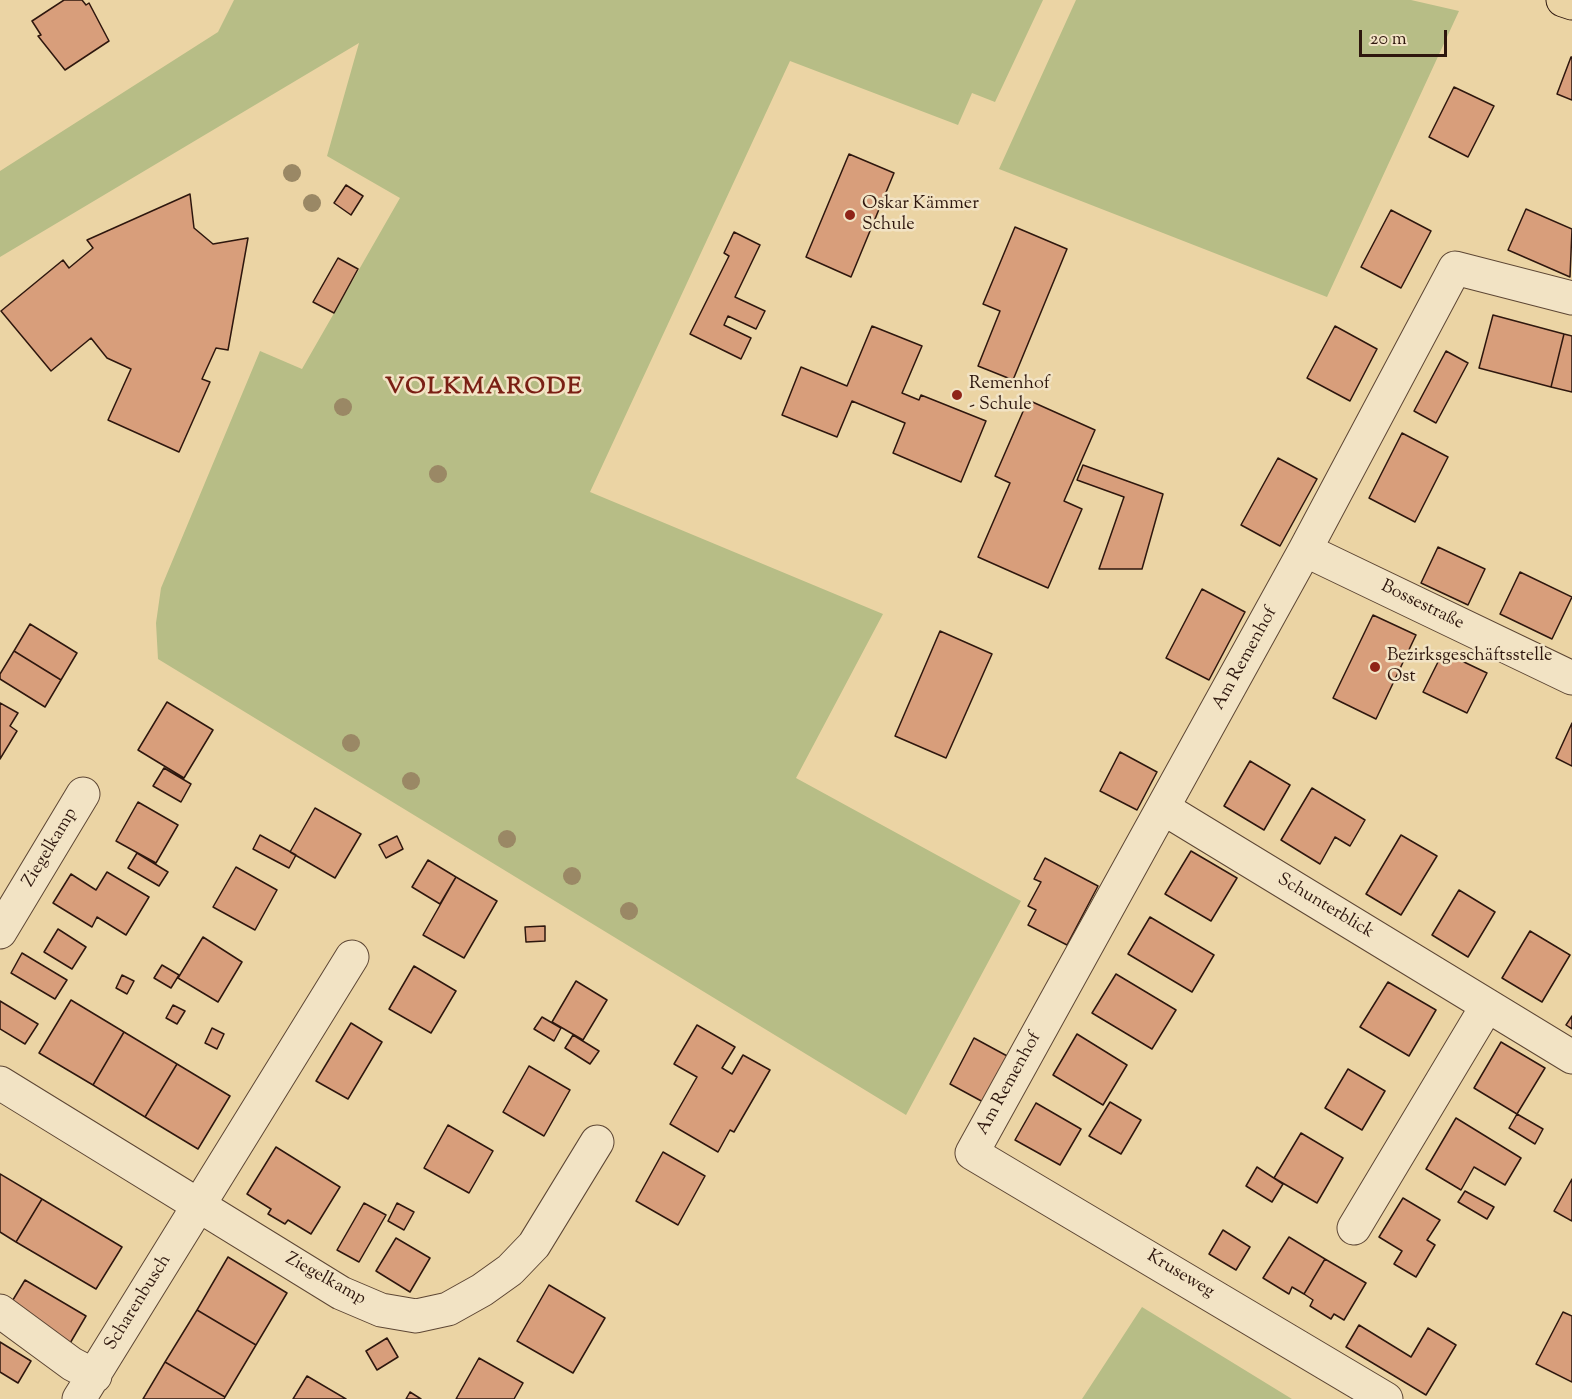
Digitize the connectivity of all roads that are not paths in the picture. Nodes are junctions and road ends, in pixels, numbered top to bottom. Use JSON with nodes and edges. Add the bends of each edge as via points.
{"nodes":[{"id":1,"x":1563,"y":0,"type":"edge"},
{"id":2,"x":1572,"y":3,"type":"edge"},
{"id":3,"x":1572,"y":298,"type":"edge"},
{"id":4,"x":1305,"y":550,"type":"junction"},
{"id":5,"x":1572,"y":678,"type":"edge"},
{"id":6,"x":83,"y":794,"type":"dead end"},
{"id":7,"x":1163,"y":808,"type":"junction"},
{"id":8,"x":0,"y":932,"type":"edge"},
{"id":9,"x":352,"y":957,"type":"dead end"},
{"id":10,"x":1487,"y":1006,"type":"junction"},
{"id":11,"x":1572,"y":1057,"type":"edge"},
{"id":12,"x":0,"y":1083,"type":"edge"},
{"id":13,"x":597,"y":1142,"type":"dead end"},
{"id":14,"x":972,"y":1152,"type":"joint"},
{"id":15,"x":199,"y":1207,"type":"junction"},
{"id":16,"x":1354,"y":1228,"type":"dead end"},
{"id":17,"x":0,"y":1311,"type":"edge"},
{"id":18,"x":87,"y":1387,"type":"edge"},
{"id":19,"x":1386,"y":1399,"type":"edge"}],
"edges":[{"from":1,"to":2,"type":"main road"},
{"from":3,"to":4,"type":"street","name":"Am Remenhof","via":[[1455,268]]},
{"from":4,"to":5,"type":"street","name":"Bossestraße"},
{"from":4,"to":7,"type":"street","name":"Am Remenhof"},
{"from":6,"to":8,"type":"street","name":"Ziegelkamp"},
{"from":7,"to":10,"type":"street","name":"Schunterblick"},
{"from":7,"to":14,"type":"street","name":"Am Remenhof"},
{"from":9,"to":15,"type":"street"},
{"from":10,"to":11,"type":"street","name":"Schunterblick"},
{"from":10,"to":16,"type":"street"},
{"from":12,"to":15,"type":"street","name":"Ziegelkamp"},
{"from":13,"to":15,"type":"street","name":"Ziegelkamp","via":[[534,1245],[510,1270],[448,1309],[416,1316],[381,1310],[341,1293]]},
{"from":14,"to":19,"type":"street","name":"Kruseweg"},
{"from":15,"to":18,"type":"street","name":"Scharenbusch"},
{"from":17,"to":18,"type":"street","via":[[72,1364]]}]}
